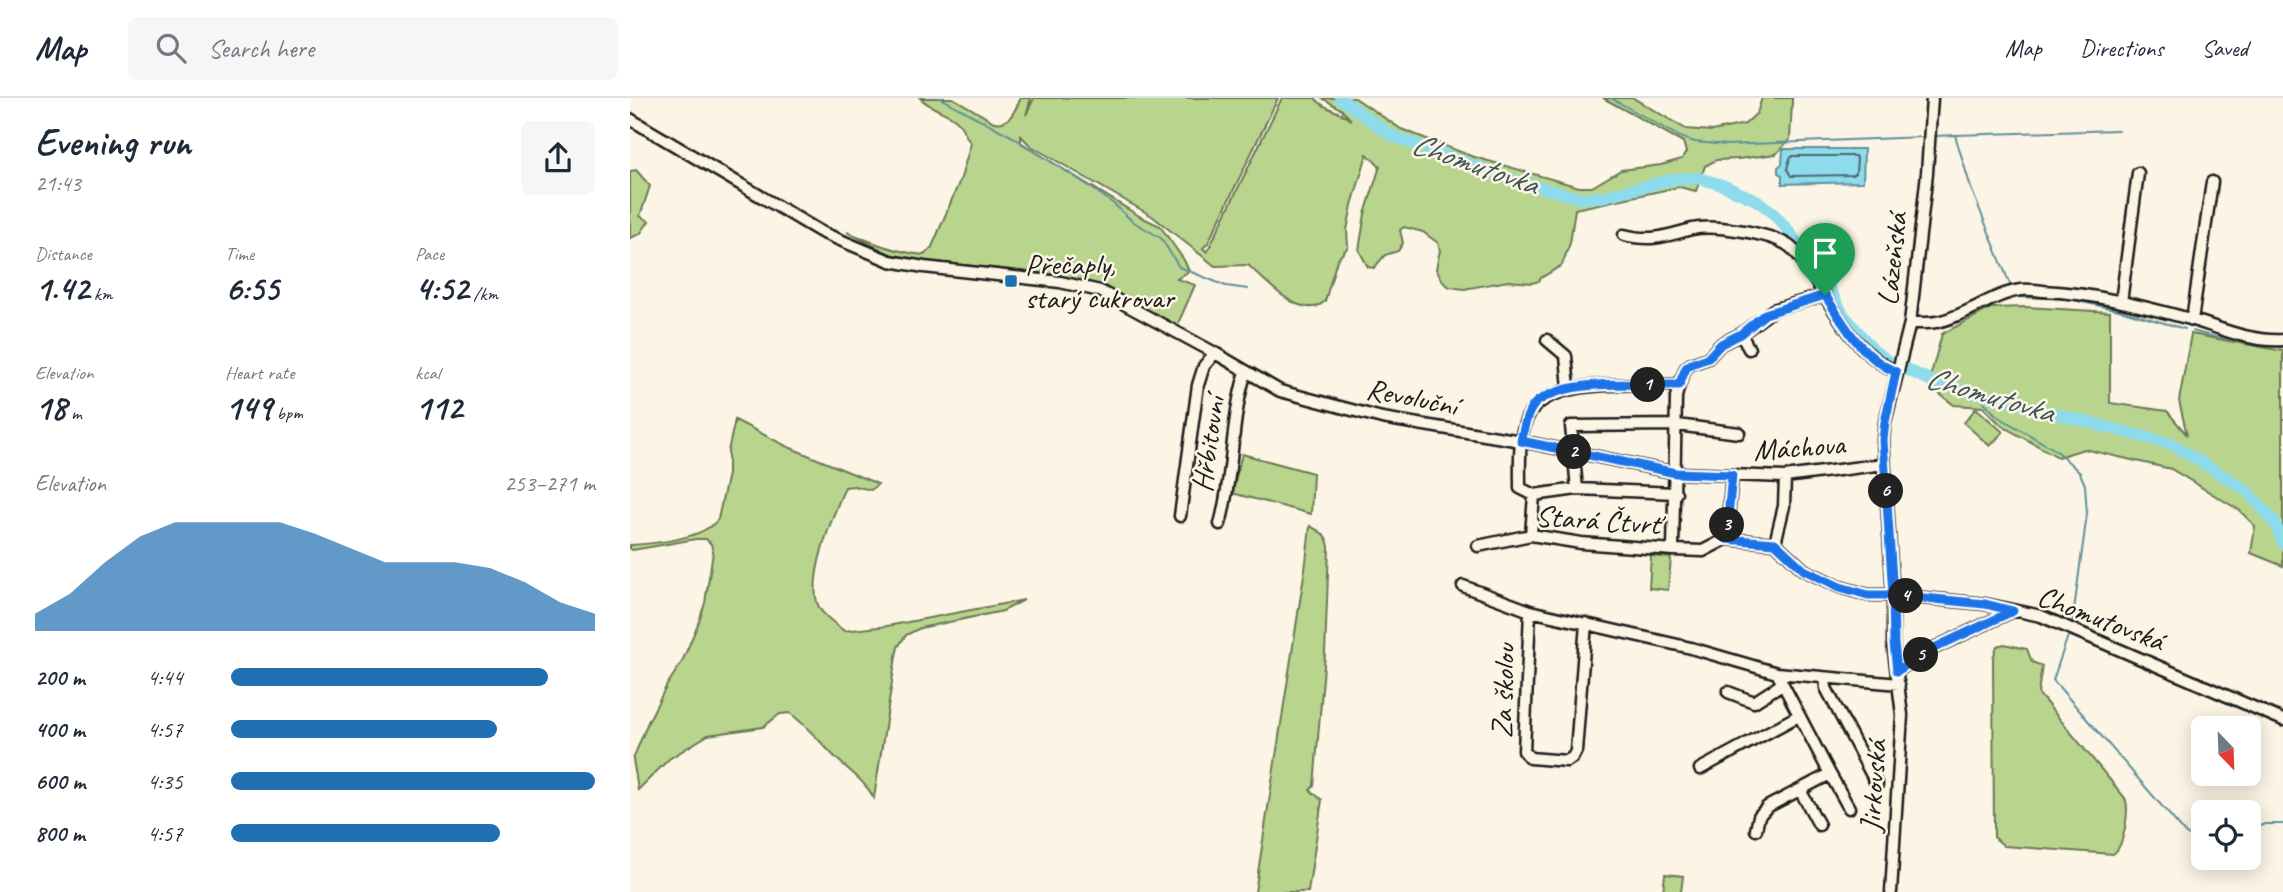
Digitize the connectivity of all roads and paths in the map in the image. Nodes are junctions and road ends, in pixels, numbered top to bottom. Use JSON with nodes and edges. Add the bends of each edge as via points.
{"nodes":[{"id":1,"x":1932,"y":98,"type":"edge"},
{"id":2,"x":630,"y":119,"type":"edge"},
{"id":3,"x":2138,"y":173,"type":"dead end"},
{"id":4,"x":2211,"y":182,"type":"dead end"},
{"id":5,"x":1624,"y":235,"type":"dead end"},
{"id":6,"x":1825,"y":295,"type":"junction"},
{"id":7,"x":2121,"y":302,"type":"junction"},
{"id":8,"x":2192,"y":320,"type":"junction"},
{"id":9,"x":1910,"y":323,"type":"junction"},
{"id":10,"x":1741,"y":334,"type":"junction"},
{"id":11,"x":1547,"y":340,"type":"dead end"},
{"id":12,"x":2283,"y":340,"type":"edge"},
{"id":13,"x":1749,"y":349,"type":"dead end"},
{"id":14,"x":1215,"y":353,"type":"junction"},
{"id":15,"x":1898,"y":367,"type":"junction"},
{"id":16,"x":1245,"y":372,"type":"junction"},
{"id":17,"x":1679,"y":385,"type":"junction"},
{"id":18,"x":1569,"y":388,"type":"junction"},
{"id":19,"x":1676,"y":425,"type":"junction"},
{"id":20,"x":1739,"y":433,"type":"dead end"},
{"id":21,"x":1521,"y":441,"type":"junction"},
{"id":22,"x":1574,"y":452,"type":"junction"},
{"id":23,"x":1884,"y":464,"type":"junction"},
{"id":24,"x":1676,"y":473,"type":"junction"},
{"id":25,"x":1732,"y":475,"type":"junction"},
{"id":26,"x":1785,"y":477,"type":"junction"},
{"id":27,"x":1577,"y":489,"type":"junction"},
{"id":28,"x":1676,"y":494,"type":"junction"},
{"id":29,"x":1534,"y":495,"type":"junction"},
{"id":30,"x":1180,"y":516,"type":"dead end"},
{"id":31,"x":1220,"y":524,"type":"dead end"},
{"id":32,"x":1531,"y":535,"type":"junction"},
{"id":33,"x":1726,"y":539,"type":"junction"},
{"id":34,"x":1775,"y":543,"type":"junction"},
{"id":35,"x":1478,"y":546,"type":"dead end"},
{"id":36,"x":1673,"y":550,"type":"junction"},
{"id":37,"x":1463,"y":586,"type":"dead end"},
{"id":38,"x":1893,"y":595,"type":"junction"},
{"id":39,"x":1531,"y":611,"type":"junction"},
{"id":40,"x":2013,"y":611,"type":"junction"},
{"id":41,"x":1586,"y":622,"type":"junction"},
{"id":42,"x":1897,"y":671,"type":"junction"},
{"id":43,"x":1777,"y":673,"type":"junction"},
{"id":44,"x":1825,"y":678,"type":"junction"},
{"id":45,"x":1782,"y":684,"type":"junction"},
{"id":46,"x":1899,"y":684,"type":"junction"},
{"id":47,"x":1728,"y":692,"type":"dead end"},
{"id":48,"x":1798,"y":716,"type":"junction"},
{"id":49,"x":2283,"y":720,"type":"edge"},
{"id":50,"x":1700,"y":769,"type":"dead end"},
{"id":51,"x":1830,"y":774,"type":"junction"},
{"id":52,"x":1877,"y":785,"type":"dead end"},
{"id":53,"x":1800,"y":790,"type":"junction"},
{"id":54,"x":1849,"y":808,"type":"dead end"},
{"id":55,"x":1819,"y":825,"type":"dead end"},
{"id":56,"x":1756,"y":830,"type":"dead end"},
{"id":57,"x":1891,"y":892,"type":"edge"}],
"edges":[{"from":1,"to":9,"type":"street","name":"Lázeňská"},
{"from":2,"to":14,"type":"street","name":"Revoluční","via":[[821,232],[890,261],[1100,291]]},
{"from":3,"to":7,"type":"street"},
{"from":4,"to":8,"type":"street"},
{"from":5,"to":6,"type":"street","via":[[1664,238],[1711,227],[1762,236],[1788,244]]},
{"from":6,"to":10,"type":"street","via":[[1773,310]]},
{"from":6,"to":15,"type":"street","via":[[1867,352],[1884,366]]},
{"from":7,"to":8,"type":"street"},
{"from":7,"to":9,"type":"street","via":[[2021,290],[1944,320]]},
{"from":8,"to":12,"type":"street","via":[[2246,337]]},
{"from":9,"to":15,"type":"street","name":"Lázeňská"},
{"from":10,"to":13,"type":"street"},
{"from":10,"to":17,"type":"street","via":[[1686,368]]},
{"from":11,"to":18,"type":"street","via":[[1566,356]]},
{"from":14,"to":16,"type":"street","name":"Revoluční"},
{"from":14,"to":30,"type":"street","via":[[1204,366],[1198,385]]},
{"from":15,"to":23,"type":"street","name":"Lázeňská","via":[[1885,422]]},
{"from":16,"to":21,"type":"street","name":"Revoluční","via":[[1280,391],[1382,418]]},
{"from":16,"to":31,"type":"street","name":"Hřbitovní","via":[[1228,497]]},
{"from":17,"to":18,"type":"street"},
{"from":17,"to":19,"type":"street","name":"Stará Čtvrť"},
{"from":18,"to":21,"type":"street","via":[[1536,402]]},
{"from":19,"to":20,"type":"street"},
{"from":19,"to":22,"type":"street","via":[[1571,426]]},
{"from":19,"to":24,"type":"street","name":"Stará Čtvrť"},
{"from":21,"to":22,"type":"street","name":"Revoluční"},
{"from":21,"to":29,"type":"street","via":[[1520,488]]},
{"from":22,"to":24,"type":"street","name":"Máchova"},
{"from":22,"to":27,"type":"street"},
{"from":23,"to":26,"type":"street","name":"Máchova"},
{"from":23,"to":38,"type":"street","name":"Jirkovská"},
{"from":24,"to":25,"type":"street","name":"Máchova"},
{"from":24,"to":28,"type":"street","name":"Stará Čtvrť"},
{"from":25,"to":26,"type":"street","name":"Máchova"},
{"from":25,"to":33,"type":"street"},
{"from":26,"to":34,"type":"street"},
{"from":27,"to":28,"type":"street"},
{"from":27,"to":29,"type":"street"},
{"from":28,"to":36,"type":"street","name":"Stará Čtvrť"},
{"from":29,"to":32,"type":"street"},
{"from":32,"to":35,"type":"street","name":"Stará Čtvrť"},
{"from":32,"to":36,"type":"street","name":"Stará Čtvrť"},
{"from":33,"to":34,"type":"street"},
{"from":33,"to":36,"type":"street","name":"Stará Čtvrť","via":[[1703,551]]},
{"from":34,"to":38,"type":"street","name":"Chomutovská","via":[[1804,570],[1840,587],[1868,595]]},
{"from":37,"to":39,"type":"street"},
{"from":38,"to":40,"type":"street","name":"Chomutovská"},
{"from":38,"to":42,"type":"street","name":"Jirkovská"},
{"from":39,"to":41,"type":"street"},
{"from":39,"to":41,"type":"street","name":"Za školou","via":[[1524,751],[1530,758],[1567,761],[1576,751]]},
{"from":40,"to":42,"type":"street"},
{"from":40,"to":49,"type":"street","name":"Chomutovská","via":[[2042,616]]},
{"from":41,"to":43,"type":"street"},
{"from":42,"to":46,"type":"street","name":"Jirkovská"},
{"from":43,"to":44,"type":"street"},
{"from":43,"to":45,"type":"street"},
{"from":44,"to":46,"type":"street"},
{"from":44,"to":52,"type":"street"},
{"from":45,"to":47,"type":"street","via":[[1755,702]]},
{"from":45,"to":48,"type":"street"},
{"from":46,"to":57,"type":"street","name":"Jirkovská","via":[[1901,739]]},
{"from":48,"to":50,"type":"street"},
{"from":48,"to":51,"type":"street"},
{"from":51,"to":53,"type":"street"},
{"from":51,"to":54,"type":"street"},
{"from":53,"to":55,"type":"street"},
{"from":53,"to":56,"type":"street","via":[[1767,807]]}]}
